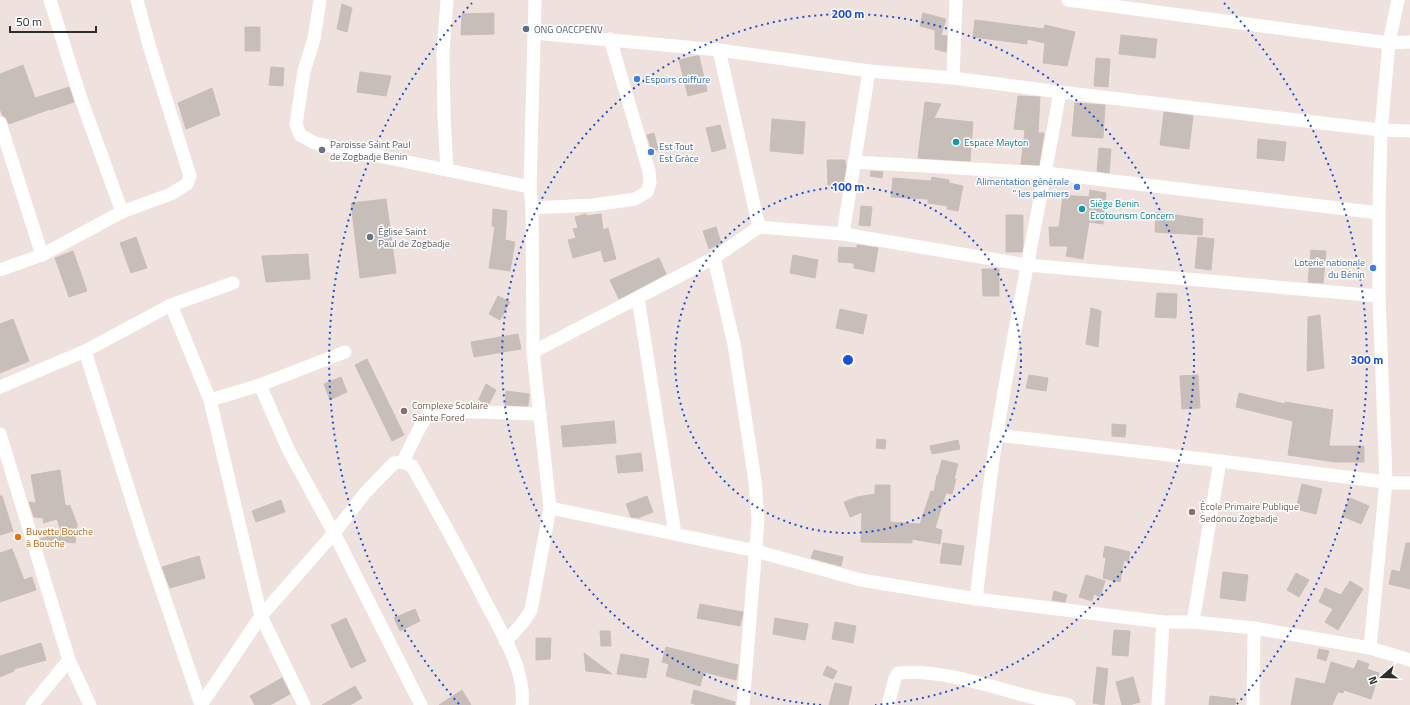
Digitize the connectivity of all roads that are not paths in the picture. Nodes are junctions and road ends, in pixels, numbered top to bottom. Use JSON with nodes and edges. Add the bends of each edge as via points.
{"nodes":[{"id":1,"x":50,"y":0,"type":"edge"},
{"id":2,"x":136,"y":0,"type":"edge"},
{"id":3,"x":320,"y":0,"type":"edge"},
{"id":4,"x":447,"y":0,"type":"edge"},
{"id":5,"x":536,"y":0,"type":"edge"},
{"id":6,"x":956,"y":0,"type":"edge"},
{"id":7,"x":1068,"y":0,"type":"edge"},
{"id":8,"x":1398,"y":0,"type":"edge"},
{"id":9,"x":534,"y":33,"type":"junction"},
{"id":10,"x":610,"y":39,"type":"junction"},
{"id":11,"x":1410,"y":42,"type":"edge"},
{"id":12,"x":1389,"y":44,"type":"junction"},
{"id":13,"x":719,"y":50,"type":"junction"},
{"id":14,"x":869,"y":71,"type":"junction"},
{"id":15,"x":953,"y":78,"type":"junction"},
{"id":16,"x":1060,"y":92,"type":"junction"},
{"id":17,"x":0,"y":123,"type":"edge"},
{"id":18,"x":1381,"y":130,"type":"junction"},
{"id":19,"x":1410,"y":131,"type":"edge"},
{"id":20,"x":854,"y":162,"type":"junction"},
{"id":21,"x":447,"y":170,"type":"junction"},
{"id":22,"x":1046,"y":173,"type":"junction"},
{"id":23,"x":530,"y":187,"type":"junction"},
{"id":24,"x":532,"y":208,"type":"junction"},
{"id":25,"x":122,"y":212,"type":"junction"},
{"id":26,"x":1379,"y":213,"type":"junction"},
{"id":27,"x":759,"y":227,"type":"junction"},
{"id":28,"x":843,"y":234,"type":"junction"},
{"id":29,"x":42,"y":255,"type":"junction"},
{"id":30,"x":714,"y":258,"type":"junction"},
{"id":31,"x":1027,"y":265,"type":"junction"},
{"id":32,"x":0,"y":270,"type":"edge"},
{"id":33,"x":233,"y":282,"type":"dead end"},
{"id":34,"x":1379,"y":296,"type":"junction"},
{"id":35,"x":638,"y":298,"type":"junction"},
{"id":36,"x":171,"y":305,"type":"junction"},
{"id":37,"x":85,"y":351,"type":"junction"},
{"id":38,"x":345,"y":352,"type":"dead end"},
{"id":39,"x":533,"y":352,"type":"junction"},
{"id":40,"x":260,"y":384,"type":"junction"},
{"id":41,"x":0,"y":387,"type":"edge"},
{"id":42,"x":210,"y":400,"type":"junction"},
{"id":43,"x":540,"y":414,"type":"junction"},
{"id":44,"x":0,"y":434,"type":"edge"},
{"id":45,"x":996,"y":435,"type":"junction"},
{"id":46,"x":1220,"y":461,"type":"junction"},
{"id":47,"x":402,"y":462,"type":"junction"},
{"id":48,"x":1386,"y":481,"type":"junction"},
{"id":49,"x":1410,"y":483,"type":"edge"},
{"id":50,"x":550,"y":508,"type":"junction"},
{"id":51,"x":334,"y":533,"type":"junction"},
{"id":52,"x":675,"y":534,"type":"junction"},
{"id":53,"x":756,"y":551,"type":"junction"},
{"id":54,"x":976,"y":599,"type":"junction"},
{"id":55,"x":261,"y":616,"type":"junction"},
{"id":56,"x":1163,"y":622,"type":"junction"},
{"id":57,"x":1193,"y":622,"type":"junction"},
{"id":58,"x":1254,"y":628,"type":"junction"},
{"id":59,"x":506,"y":641,"type":"junction"},
{"id":60,"x":1370,"y":648,"type":"junction"},
{"id":61,"x":69,"y":660,"type":"junction"},
{"id":62,"x":1410,"y":660,"type":"edge"},
{"id":63,"x":32,"y":705,"type":"edge"},
{"id":64,"x":90,"y":705,"type":"edge"},
{"id":65,"x":201,"y":705,"type":"edge"},
{"id":66,"x":304,"y":705,"type":"edge"},
{"id":67,"x":420,"y":705,"type":"edge"},
{"id":68,"x":522,"y":705,"type":"edge"},
{"id":69,"x":743,"y":705,"type":"edge"},
{"id":70,"x":888,"y":705,"type":"edge"},
{"id":71,"x":1069,"y":705,"type":"edge"},
{"id":72,"x":1158,"y":705,"type":"edge"},
{"id":73,"x":1253,"y":705,"type":"edge"}],
"edges":[{"from":1,"to":25,"type":"street","via":[[80,96]]},
{"from":2,"to":25,"type":"street","via":[[190,176],[187,184],[180,189]]},
{"from":3,"to":21,"type":"street","via":[[314,39],[298,102],[296,124],[300,135],[315,144]]},
{"from":4,"to":21,"type":"street","via":[[443,52]]},
{"from":5,"to":9,"type":"street"},
{"from":6,"to":15,"type":"street"},
{"from":7,"to":12,"type":"street"},
{"from":8,"to":12,"type":"street"},
{"from":9,"to":10,"type":"street"},
{"from":9,"to":23,"type":"street"},
{"from":10,"to":13,"type":"street"},
{"from":10,"to":24,"type":"street","via":[[649,171],[650,183],[647,192],[635,199],[593,205]]},
{"from":11,"to":12,"type":"street"},
{"from":12,"to":18,"type":"street"},
{"from":13,"to":14,"type":"street"},
{"from":13,"to":27,"type":"street"},
{"from":14,"to":15,"type":"street"},
{"from":14,"to":20,"type":"street"},
{"from":15,"to":16,"type":"street"},
{"from":16,"to":18,"type":"street"},
{"from":16,"to":22,"type":"street"},
{"from":17,"to":29,"type":"street"},
{"from":18,"to":19,"type":"street"},
{"from":18,"to":26,"type":"street"},
{"from":20,"to":22,"type":"street"},
{"from":20,"to":28,"type":"street"},
{"from":21,"to":23,"type":"street"},
{"from":22,"to":26,"type":"street"},
{"from":22,"to":31,"type":"street"},
{"from":23,"to":24,"type":"street"},
{"from":24,"to":39,"type":"street"},
{"from":25,"to":29,"type":"street"},
{"from":26,"to":34,"type":"street"},
{"from":27,"to":28,"type":"street"},
{"from":27,"to":30,"type":"street"},
{"from":28,"to":31,"type":"street"},
{"from":29,"to":32,"type":"street"},
{"from":30,"to":35,"type":"street"},
{"from":30,"to":53,"type":"street","via":[[734,344],[755,481],[758,520]]},
{"from":31,"to":34,"type":"street"},
{"from":31,"to":45,"type":"street"},
{"from":33,"to":36,"type":"street"},
{"from":34,"to":48,"type":"street"},
{"from":35,"to":39,"type":"street"},
{"from":35,"to":52,"type":"street"},
{"from":36,"to":37,"type":"street"},
{"from":36,"to":42,"type":"street"},
{"from":37,"to":41,"type":"street"},
{"from":37,"to":65,"type":"street","via":[[142,532]]},
{"from":38,"to":40,"type":"street"},
{"from":39,"to":43,"type":"street"},
{"from":40,"to":42,"type":"street"},
{"from":40,"to":51,"type":"street","via":[[288,449]]},
{"from":42,"to":55,"type":"street"},
{"from":43,"to":47,"type":"street","via":[[439,411],[430,414],[423,421]]},
{"from":43,"to":50,"type":"street"},
{"from":44,"to":61,"type":"street"},
{"from":45,"to":46,"type":"street"},
{"from":45,"to":54,"type":"street"},
{"from":46,"to":48,"type":"street"},
{"from":46,"to":57,"type":"street"},
{"from":47,"to":51,"type":"street","via":[[394,463],[365,492]]},
{"from":47,"to":59,"type":"street","via":[[412,466]]},
{"from":48,"to":49,"type":"street"},
{"from":48,"to":60,"type":"street"},
{"from":50,"to":52,"type":"street"},
{"from":50,"to":59,"type":"street","via":[[531,610],[516,632]]},
{"from":51,"to":55,"type":"street"},
{"from":51,"to":67,"type":"street"},
{"from":52,"to":53,"type":"street"},
{"from":53,"to":54,"type":"street","via":[[861,580]]},
{"from":53,"to":69,"type":"street"},
{"from":54,"to":56,"type":"street"},
{"from":55,"to":65,"type":"street"},
{"from":55,"to":66,"type":"street"},
{"from":56,"to":57,"type":"street"},
{"from":56,"to":72,"type":"street"},
{"from":57,"to":58,"type":"street"},
{"from":58,"to":60,"type":"street"},
{"from":58,"to":73,"type":"street"},
{"from":59,"to":68,"type":"street","via":[[522,683]]},
{"from":60,"to":62,"type":"street"},
{"from":61,"to":63,"type":"street"},
{"from":61,"to":64,"type":"street"},
{"from":70,"to":71,"type":"street","via":[[894,678],[898,673],[909,672],[935,674]]}]}
